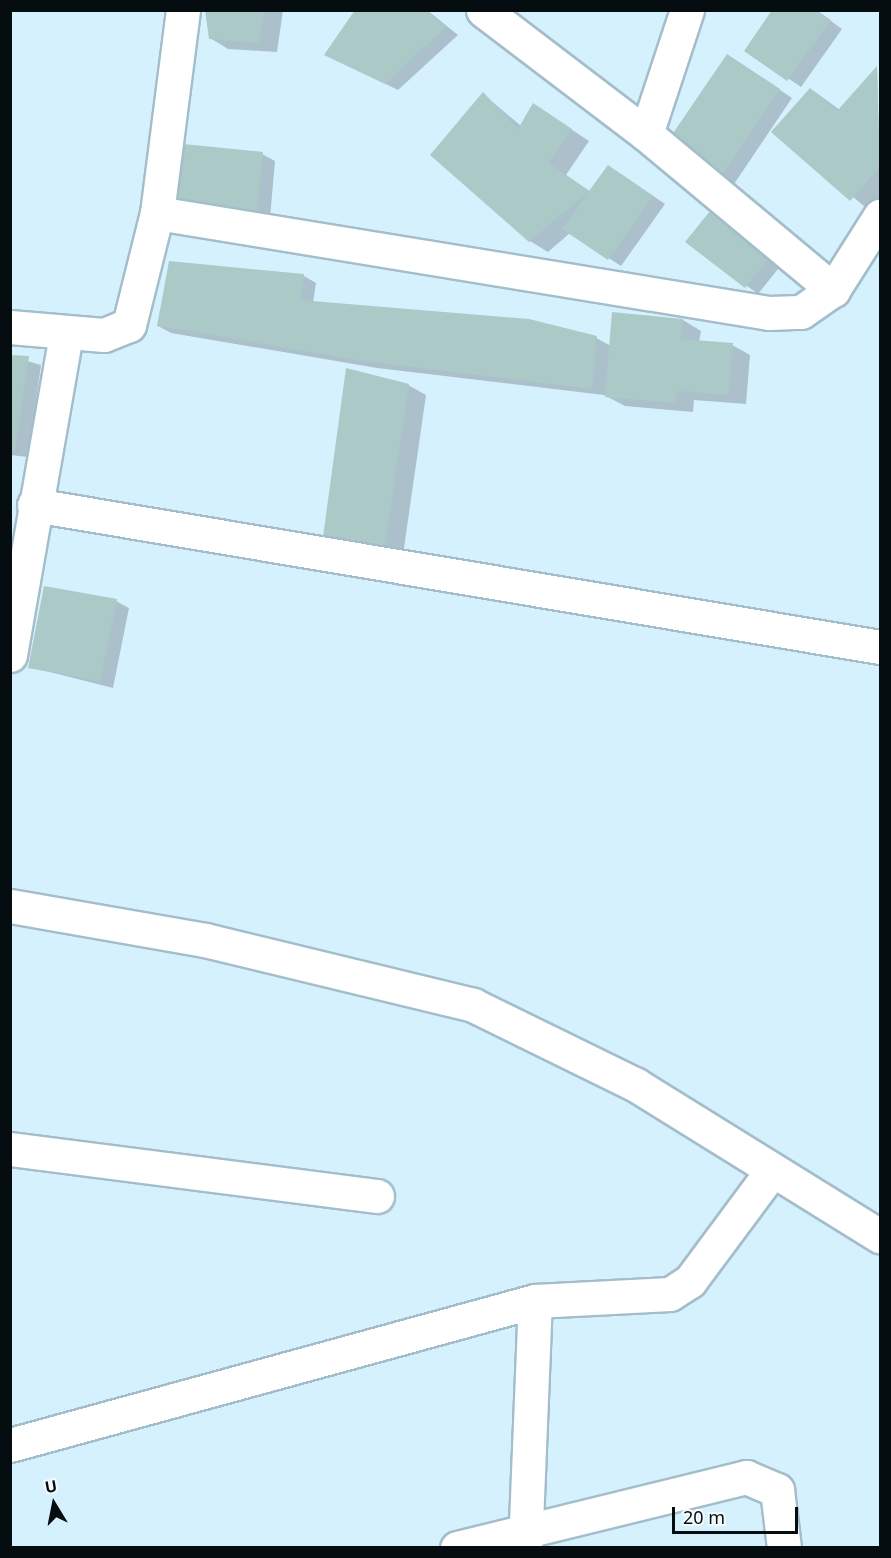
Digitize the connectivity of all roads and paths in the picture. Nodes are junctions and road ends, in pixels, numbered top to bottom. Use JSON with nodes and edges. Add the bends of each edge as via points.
{"nodes":[{"id":1,"x":183,"y":10,"type":"edge"},
{"id":2,"x":483,"y":10,"type":"edge"},
{"id":3,"x":687,"y":10,"type":"edge"},
{"id":4,"x":646,"y":134,"type":"junction"},
{"id":5,"x":156,"y":213,"type":"junction"},
{"id":6,"x":880,"y":216,"type":"edge"},
{"id":7,"x":833,"y":290,"type":"junction"},
{"id":8,"x":10,"y":327,"type":"edge"},
{"id":9,"x":66,"y":333,"type":"junction"},
{"id":10,"x":33,"y":505,"type":"junction"},
{"id":11,"x":880,"y":647,"type":"edge"},
{"id":12,"x":10,"y":656,"type":"edge"},
{"id":13,"x":10,"y":906,"type":"edge"},
{"id":14,"x":10,"y":1149,"type":"edge"},
{"id":15,"x":771,"y":1172,"type":"junction"},
{"id":16,"x":377,"y":1196,"type":"dead end"},
{"id":17,"x":880,"y":1236,"type":"edge"},
{"id":18,"x":535,"y":1301,"type":"junction"},
{"id":19,"x":10,"y":1445,"type":"edge"},
{"id":20,"x":525,"y":1539,"type":"edge"},
{"id":21,"x":457,"y":1548,"type":"edge"},
{"id":22,"x":784,"y":1548,"type":"edge"}],
"edges":[{"from":1,"to":5,"type":"street"},
{"from":2,"to":4,"type":"street"},
{"from":3,"to":4,"type":"street"},
{"from":4,"to":7,"type":"street"},
{"from":5,"to":7,"type":"street","via":[[769,313],[801,312]]},
{"from":5,"to":9,"type":"street","via":[[129,325],[104,335]]},
{"from":6,"to":7,"type":"street"},
{"from":8,"to":9,"type":"street"},
{"from":9,"to":10,"type":"street"},
{"from":10,"to":11,"type":"street"},
{"from":10,"to":12,"type":"street"},
{"from":13,"to":15,"type":"street","via":[[205,940],[474,1005],[636,1085]]},
{"from":14,"to":16,"type":"street"},
{"from":15,"to":17,"type":"street"},
{"from":15,"to":18,"type":"street","via":[[690,1281],[670,1294]]},
{"from":18,"to":19,"type":"street"},
{"from":18,"to":20,"type":"street"},
{"from":20,"to":21,"type":"street"},
{"from":20,"to":22,"type":"street","via":[[746,1477],[777,1490]]}]}
